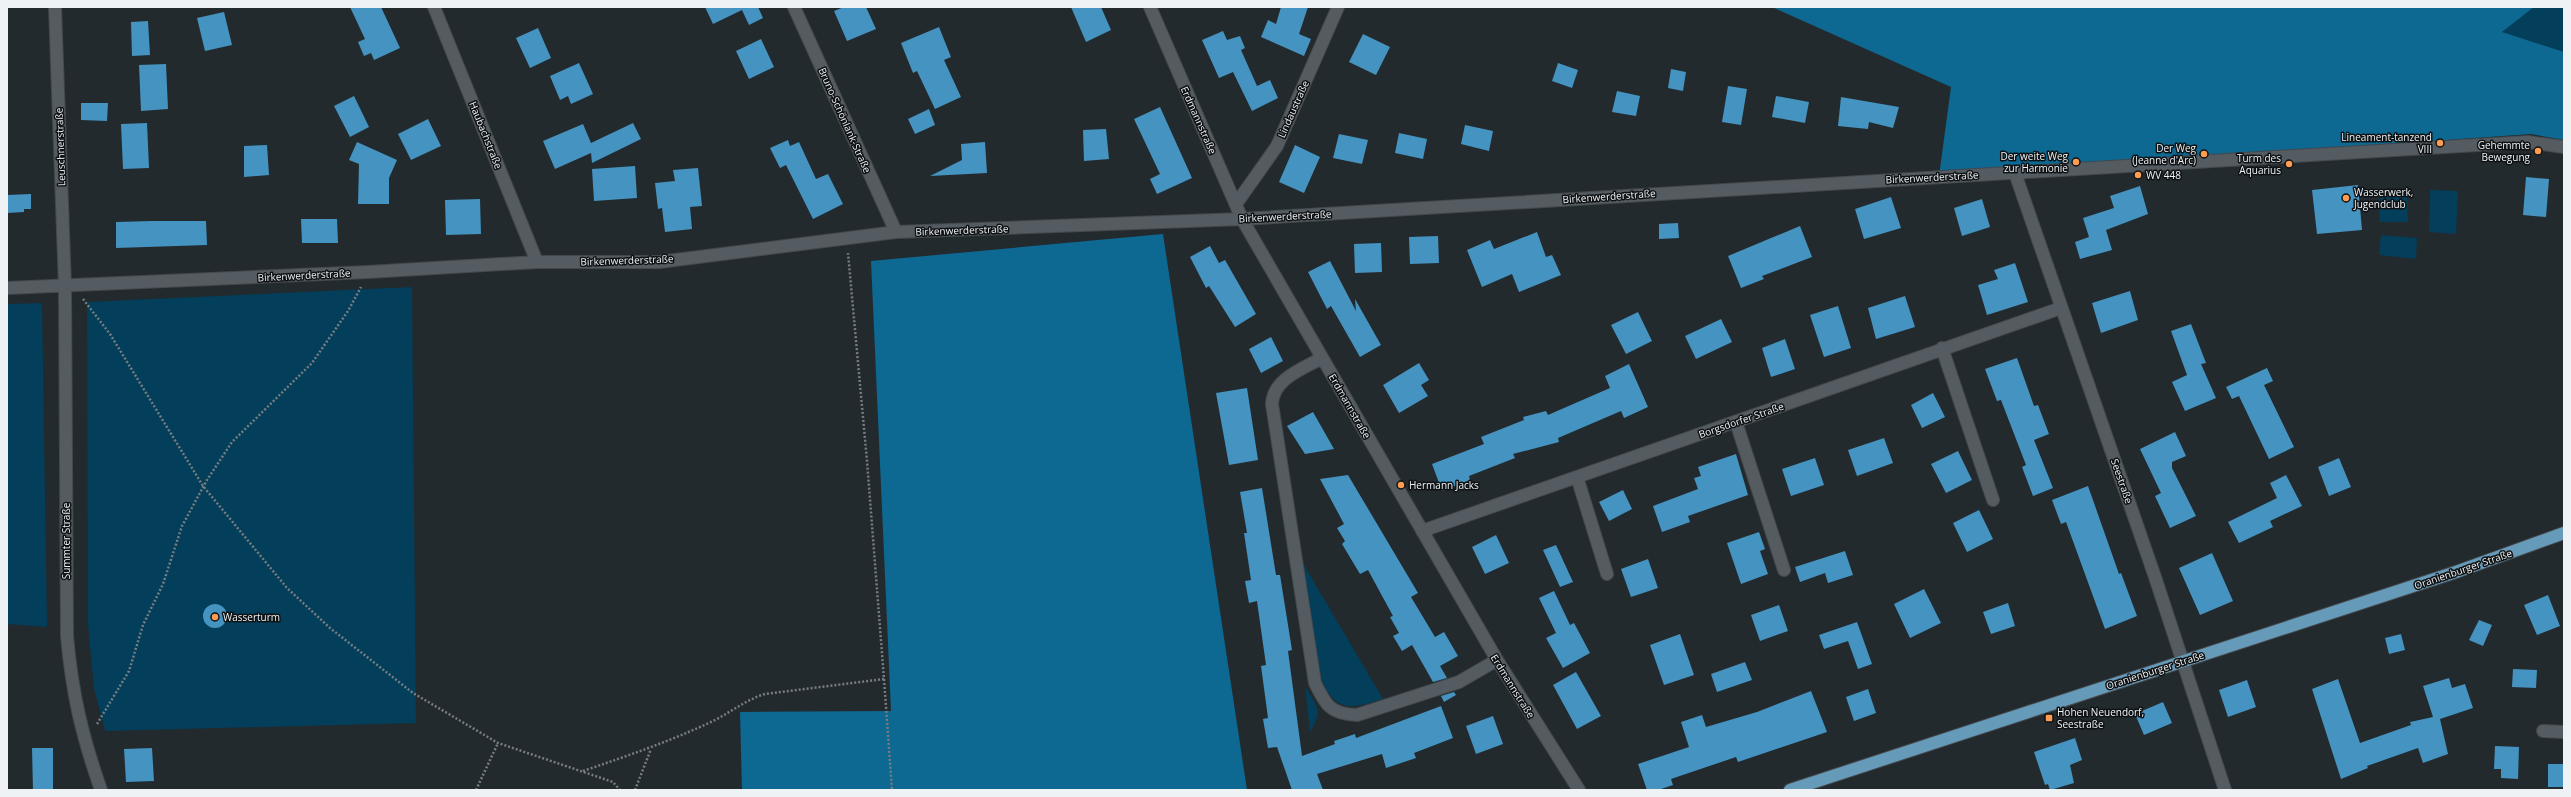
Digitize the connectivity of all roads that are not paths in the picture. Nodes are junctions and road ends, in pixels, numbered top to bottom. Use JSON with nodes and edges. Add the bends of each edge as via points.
{"nodes":[{"id":1,"x":56,"y":7,"type":"edge"},
{"id":2,"x":434,"y":7,"type":"edge"},
{"id":3,"x":794,"y":7,"type":"edge"},
{"id":4,"x":1150,"y":7,"type":"edge"},
{"id":5,"x":1338,"y":7,"type":"edge"},
{"id":6,"x":2564,"y":147,"type":"edge"},
{"id":7,"x":2015,"y":173,"type":"junction"},
{"id":8,"x":1236,"y":204,"type":"junction"},
{"id":9,"x":1242,"y":219,"type":"junction"},
{"id":10,"x":896,"y":232,"type":"junction"},
{"id":11,"x":537,"y":262,"type":"junction"},
{"id":12,"x":69,"y":286,"type":"junction"},
{"id":13,"x":7,"y":288,"type":"edge"},
{"id":14,"x":2060,"y":308,"type":"junction"},
{"id":15,"x":1942,"y":348,"type":"junction"},
{"id":16,"x":1322,"y":358,"type":"junction"},
{"id":17,"x":1736,"y":422,"type":"junction"},
{"id":18,"x":1576,"y":477,"type":"junction"},
{"id":19,"x":1993,"y":500,"type":"dead end"},
{"id":20,"x":1422,"y":532,"type":"junction"},
{"id":21,"x":2564,"y":533,"type":"edge"},
{"id":22,"x":1784,"y":570,"type":"dead end"},
{"id":23,"x":1607,"y":574,"type":"dead end"},
{"id":24,"x":1497,"y":660,"type":"junction"},
{"id":25,"x":2183,"y":661,"type":"junction"},
{"id":26,"x":2543,"y":731,"type":"dead end"},
{"id":27,"x":2564,"y":732,"type":"edge"},
{"id":28,"x":101,"y":790,"type":"edge"},
{"id":29,"x":1578,"y":790,"type":"edge"},
{"id":30,"x":1790,"y":790,"type":"edge"},
{"id":31,"x":2225,"y":790,"type":"edge"}],
"edges":[{"from":1,"to":12,"type":"street","name":"Leuschnerstraße"},
{"from":2,"to":11,"type":"street","name":"Haubachstraße"},
{"from":3,"to":10,"type":"street","name":"Bruno-Schönlank-Straße"},
{"from":4,"to":8,"type":"street","name":"Erdmannstraße"},
{"from":5,"to":8,"type":"street","name":"Lindaustraße","via":[[1277,146]]},
{"from":6,"to":7,"type":"street","name":"Birkenwerderstraße","via":[[2528,142]]},
{"from":7,"to":9,"type":"street","name":"Birkenwerderstraße"},
{"from":7,"to":14,"type":"street","name":"Seestraße"},
{"from":8,"to":9,"type":"street","name":"Erdmannstraße"},
{"from":9,"to":10,"type":"street","name":"Birkenwerderstraße"},
{"from":9,"to":16,"type":"street","name":"Erdmannstraße"},
{"from":10,"to":11,"type":"street","name":"Birkenwerderstraße","via":[[659,262]]},
{"from":11,"to":12,"type":"street","name":"Birkenwerderstraße"},
{"from":12,"to":13,"type":"street","name":"Birkenwerderstraße"},
{"from":12,"to":28,"type":"street","name":"Summter Straße","via":[[67,636],[72,688],[84,742]]},
{"from":14,"to":15,"type":"street","name":"Borgsdorfer Straße"},
{"from":14,"to":25,"type":"street","name":"Seestraße"},
{"from":15,"to":17,"type":"street","name":"Borgsdorfer Straße"},
{"from":15,"to":19,"type":"street"},
{"from":16,"to":20,"type":"street","name":"Erdmannstraße"},
{"from":16,"to":24,"type":"street","via":[[1279,384],[1272,394],[1315,683],[1321,696],[1328,707],[1340,714],[1357,715],[1459,682]]},
{"from":17,"to":18,"type":"street","name":"Borgsdorfer Straße"},
{"from":17,"to":22,"type":"street"},
{"from":18,"to":20,"type":"street","name":"Borgsdorfer Straße"},
{"from":18,"to":23,"type":"street"},
{"from":20,"to":24,"type":"street","name":"Erdmannstraße"},
{"from":21,"to":25,"type":"main road","name":"Oranienburger Straße"},
{"from":24,"to":29,"type":"street","name":"Erdmannstraße"},
{"from":25,"to":30,"type":"main road","name":"Oranienburger Straße"},
{"from":25,"to":31,"type":"street","name":"Seestraße"},
{"from":26,"to":27,"type":"street"}]}
